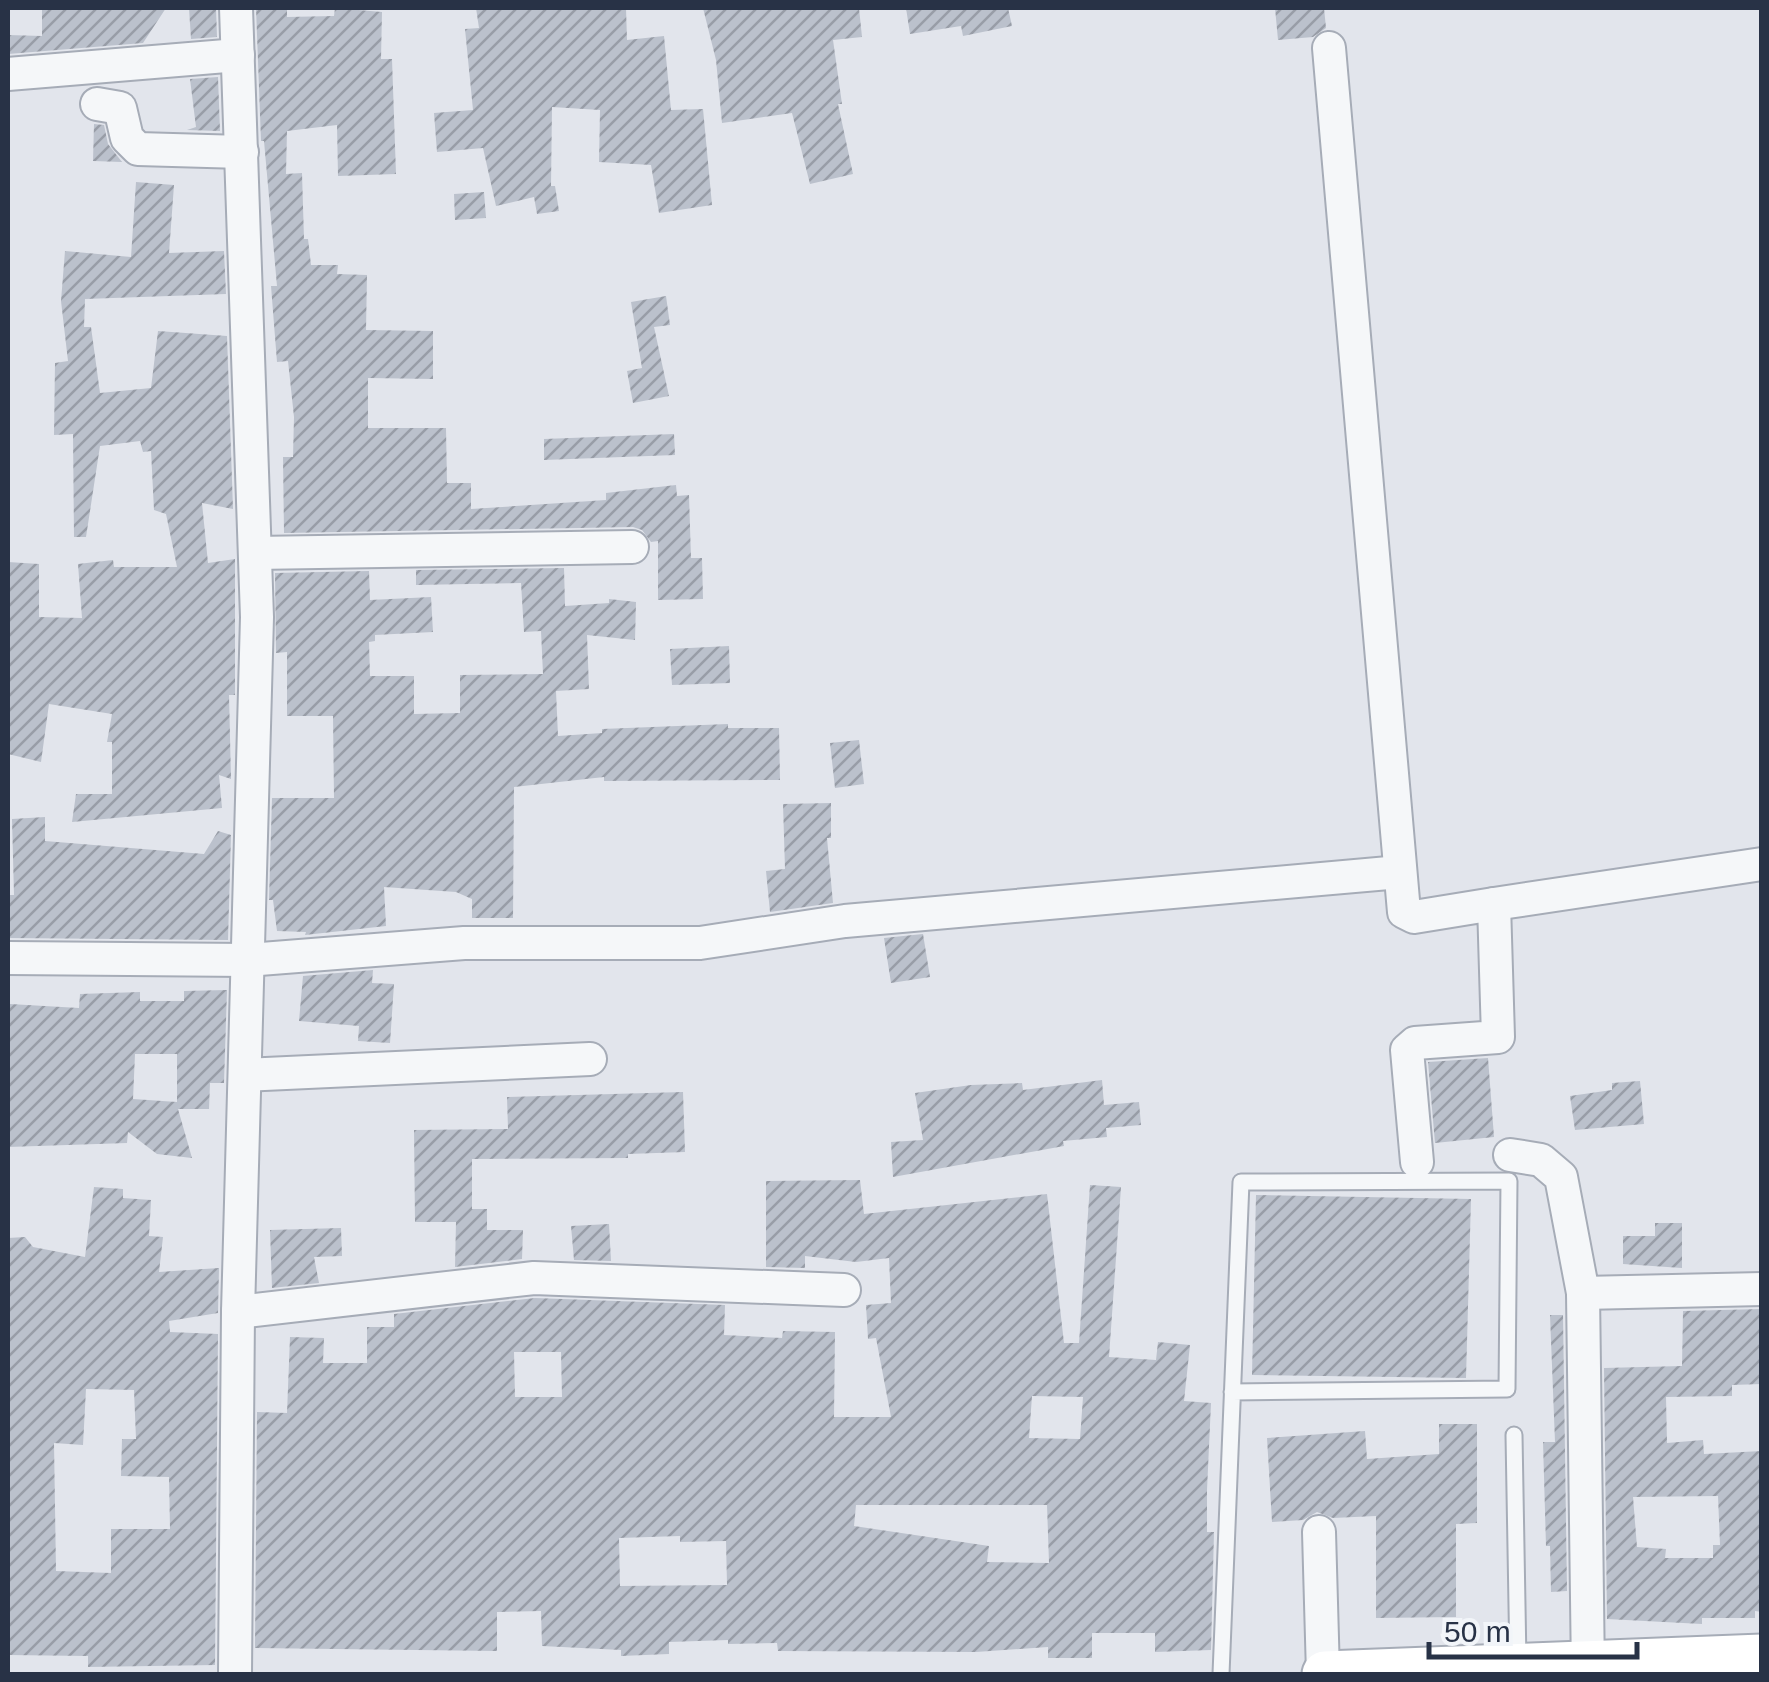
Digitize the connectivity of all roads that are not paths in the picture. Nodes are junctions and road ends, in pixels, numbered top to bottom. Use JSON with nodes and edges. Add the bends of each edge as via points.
{"nodes":[{"id":1,"x":236,"y":8,"type":"edge"},
{"id":2,"x":1329,"y":48,"type":"dead end"},
{"id":3,"x":238,"y":55,"type":"junction"},
{"id":4,"x":8,"y":74,"type":"edge"},
{"id":5,"x":96,"y":104,"type":"dead end"},
{"id":6,"x":242,"y":152,"type":"junction"},
{"id":7,"x":632,"y":547,"type":"dead end"},
{"id":8,"x":254,"y":554,"type":"junction"},
{"id":9,"x":1762,"y":864,"type":"edge"},
{"id":10,"x":1400,"y":872,"type":"junction"},
{"id":11,"x":1494,"y":904,"type":"junction"},
{"id":12,"x":8,"y":958,"type":"edge"},
{"id":13,"x":248,"y":960,"type":"junction"},
{"id":14,"x":590,"y":1059,"type":"dead end"},
{"id":15,"x":244,"y":1075,"type":"junction"},
{"id":16,"x":1510,"y":1155,"type":"dead end"},
{"id":17,"x":1417,"y":1162,"type":"dead end"},
{"id":18,"x":1762,"y":1289,"type":"edge"},
{"id":19,"x":844,"y":1290,"type":"dead end"},
{"id":20,"x":1583,"y":1293,"type":"junction"},
{"id":21,"x":238,"y":1312,"type":"junction"},
{"id":22,"x":1232,"y":1392,"type":"junction"},
{"id":23,"x":1514,"y":1435,"type":"dead end"},
{"id":24,"x":1318,"y":1532,"type":"dead end"},
{"id":25,"x":1762,"y":1657,"type":"edge"},
{"id":26,"x":1518,"y":1666,"type":"junction"},
{"id":27,"x":1588,"y":1668,"type":"edge"},
{"id":28,"x":236,"y":1674,"type":"edge"},
{"id":29,"x":1221,"y":1674,"type":"edge"},
{"id":30,"x":1324,"y":1674,"type":"edge"}],
"edges":[{"from":1,"to":3,"type":"street"},
{"from":2,"to":10,"type":"street"},
{"from":3,"to":4,"type":"street"},
{"from":3,"to":6,"type":"street"},
{"from":5,"to":6,"type":"street","via":[[120,108],[127,138],[138,150]]},
{"from":6,"to":8,"type":"street"},
{"from":7,"to":8,"type":"street"},
{"from":8,"to":13,"type":"street"},
{"from":9,"to":11,"type":"street"},
{"from":10,"to":11,"type":"street","via":[[1407,916]]},
{"from":10,"to":13,"type":"street","via":[[845,921],[700,943],[464,943]]},
{"from":11,"to":17,"type":"street","via":[[1498,1036],[1415,1043],[1408,1050]]},
{"from":12,"to":13,"type":"street"},
{"from":13,"to":15,"type":"street"},
{"from":14,"to":15,"type":"street"},
{"from":15,"to":21,"type":"street"},
{"from":16,"to":20,"type":"street","via":[[1541,1160],[1560,1177]]},
{"from":18,"to":20,"type":"street"},
{"from":19,"to":21,"type":"street","via":[[534,1278]]},
{"from":20,"to":27,"type":"street"},
{"from":21,"to":28,"type":"street"},
{"from":22,"to":22,"type":"lane","via":[[1240,1182],[1509,1180],[1508,1389]]},
{"from":22,"to":29,"type":"lane"},
{"from":23,"to":26,"type":"lane"},
{"from":24,"to":30,"type":"street"},
{"from":25,"to":27,"type":"main road"},
{"from":26,"to":27,"type":"main road"},
{"from":26,"to":30,"type":"main road"}]}
